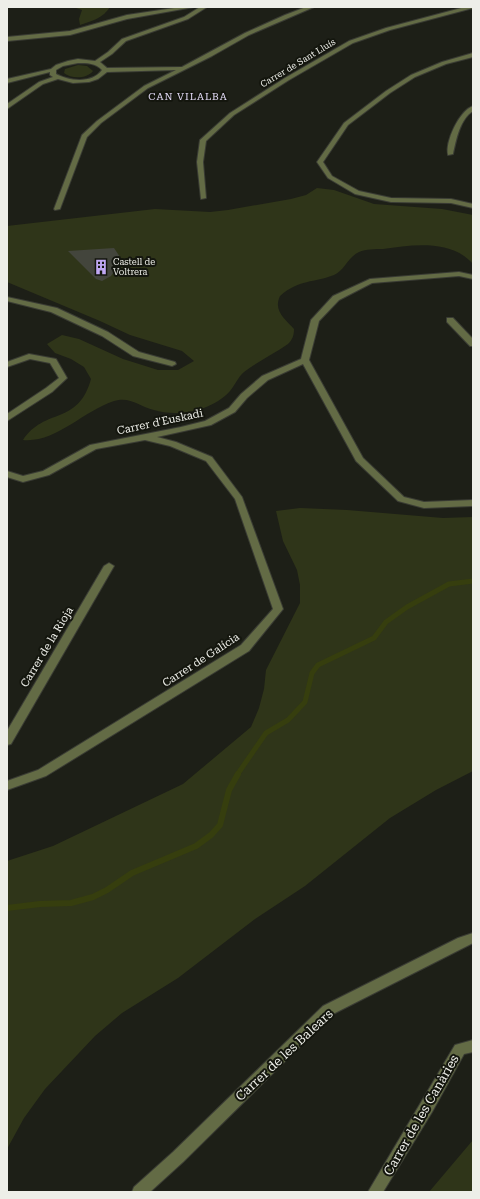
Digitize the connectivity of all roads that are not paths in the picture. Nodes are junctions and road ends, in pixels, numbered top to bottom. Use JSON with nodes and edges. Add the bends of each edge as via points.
{"nodes":[{"id":1,"x":191,"y":7,"type":"edge"},
{"id":2,"x":204,"y":7,"type":"edge"},
{"id":3,"x":311,"y":7,"type":"edge"},
{"id":4,"x":471,"y":7,"type":"edge"},
{"id":5,"x":7,"y":39,"type":"edge"},
{"id":6,"x":473,"y":55,"type":"edge"},
{"id":7,"x":95,"y":62,"type":"junction"},
{"id":8,"x":185,"y":68,"type":"junction"},
{"id":9,"x":52,"y":70,"type":"junction"},
{"id":10,"x":105,"y":70,"type":"junction"},
{"id":11,"x":57,"y":78,"type":"junction"},
{"id":12,"x":7,"y":81,"type":"edge"},
{"id":13,"x":7,"y":107,"type":"edge"},
{"id":14,"x":473,"y":108,"type":"edge"},
{"id":15,"x":450,"y":154,"type":"dead end"},
{"id":16,"x":203,"y":198,"type":"dead end"},
{"id":17,"x":473,"y":206,"type":"edge"},
{"id":18,"x":57,"y":209,"type":"dead end"},
{"id":19,"x":473,"y":277,"type":"edge"},
{"id":20,"x":7,"y":299,"type":"edge"},
{"id":21,"x":450,"y":320,"type":"dead end"},
{"id":22,"x":473,"y":344,"type":"edge"},
{"id":23,"x":305,"y":360,"type":"junction"},
{"id":24,"x":172,"y":364,"type":"dead end"},
{"id":25,"x":7,"y":365,"type":"edge"},
{"id":26,"x":7,"y":418,"type":"edge"},
{"id":27,"x":145,"y":436,"type":"junction"},
{"id":28,"x":7,"y":474,"type":"edge"},
{"id":29,"x":473,"y":503,"type":"edge"},
{"id":30,"x":109,"y":566,"type":"dead end"},
{"id":31,"x":7,"y":741,"type":"edge"},
{"id":32,"x":7,"y":786,"type":"edge"},
{"id":33,"x":473,"y":938,"type":"edge"},
{"id":34,"x":473,"y":1046,"type":"edge"},
{"id":35,"x":139,"y":1192,"type":"edge"},
{"id":36,"x":375,"y":1192,"type":"edge"}],
"edges":[{"from":1,"to":5,"type":"street","via":[[127,17],[70,33]]},
{"from":2,"to":7,"type":"street","via":[[186,18],[124,40],[117,48]]},
{"from":3,"to":8,"type":"street","via":[[247,34]]},
{"from":4,"to":16,"type":"street","name":"Carrer de Sant Lluís","via":[[350,42],[232,114],[203,140],[200,162]]},
{"from":6,"to":17,"type":"street","via":[[444,63],[413,76],[388,92],[346,124],[320,162],[330,177],[357,193],[391,200],[451,201]]},
{"from":7,"to":9,"type":"street","via":[[69,62]]},
{"from":7,"to":10,"type":"street"},
{"from":8,"to":10,"type":"street"},
{"from":8,"to":18,"type":"street","via":[[146,87],[84,136]]},
{"from":9,"to":11,"type":"street"},
{"from":9,"to":12,"type":"street"},
{"from":10,"to":11,"type":"street","via":[[100,76],[87,81]]},
{"from":11,"to":13,"type":"street","via":[[40,83]]},
{"from":14,"to":15,"type":"street","via":[[469,109],[456,130]]},
{"from":19,"to":23,"type":"street","via":[[459,274],[370,281],[336,298],[315,320]]},
{"from":20,"to":24,"type":"street","via":[[54,310],[105,334],[136,354]]},
{"from":21,"to":22,"type":"street"},
{"from":23,"to":27,"type":"street","name":"Carrer d'Euskadi","via":[[265,378],[232,410],[208,423]]},
{"from":23,"to":29,"type":"street","via":[[359,459],[401,499],[424,505]]},
{"from":25,"to":26,"type":"street","via":[[29,356],[53,361],[62,378],[49,390]]},
{"from":27,"to":28,"type":"street","name":"Carrer d'Euskadi","via":[[93,447],[46,473],[24,479]]},
{"from":27,"to":32,"type":"street","name":"Carrer de Galícia","via":[[210,459],[238,498],[278,609],[245,648],[42,773]]},
{"from":30,"to":31,"type":"street","name":"Carrer de la Rioja"},
{"from":33,"to":35,"type":"street","name":"Carrer de les Balears","via":[[328,1010]]},
{"from":34,"to":36,"type":"street","name":"Carrer de les Canàries","via":[[460,1048]]}]}
